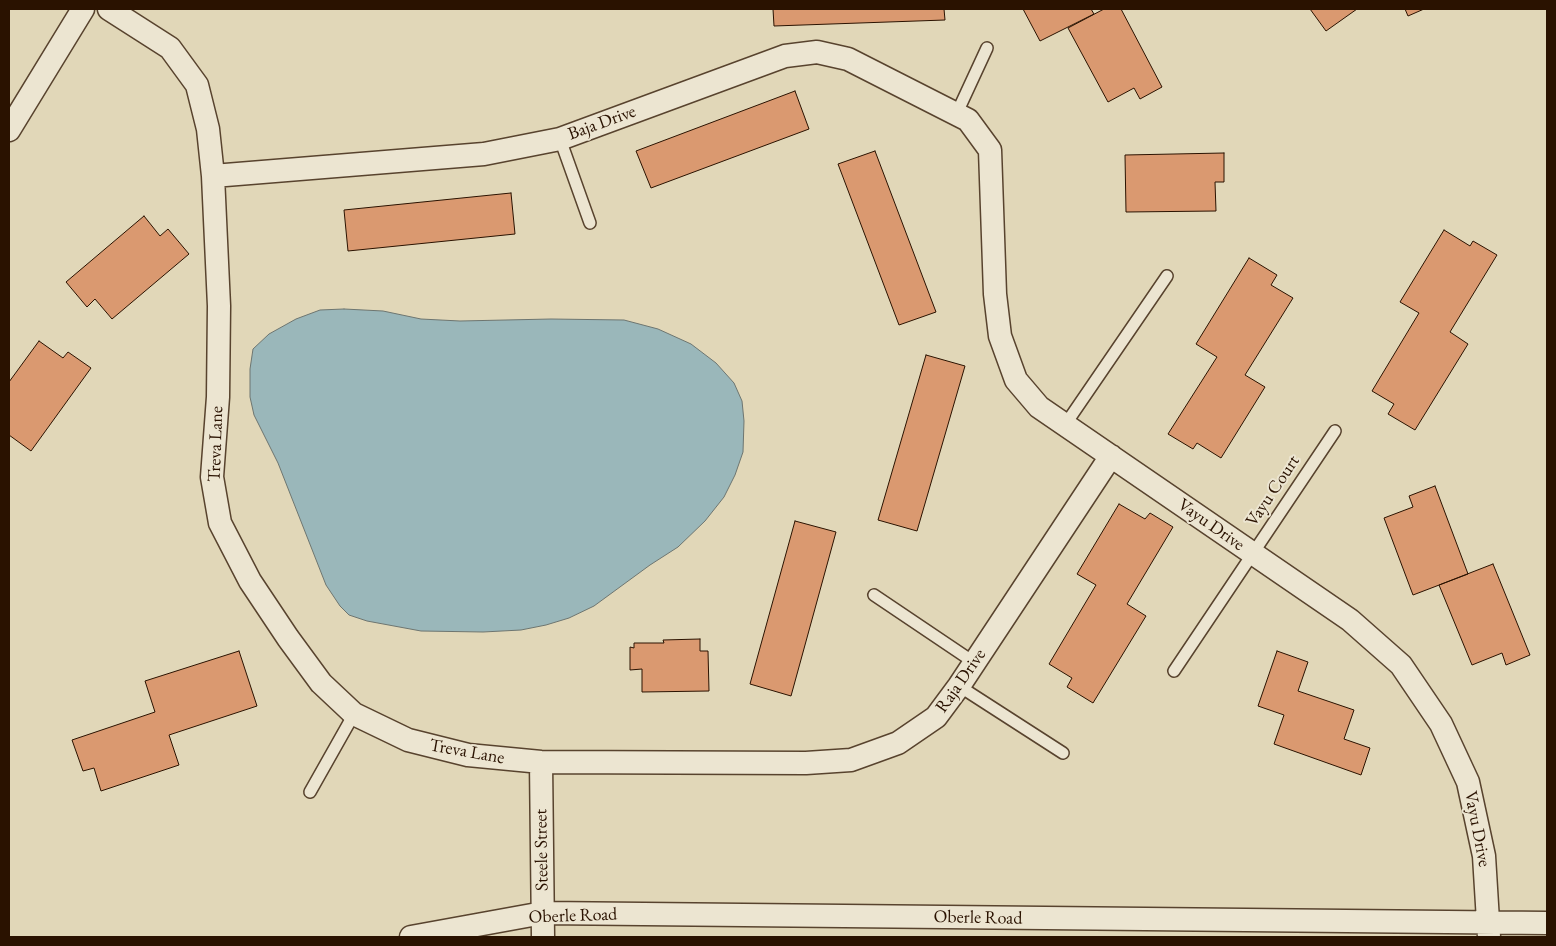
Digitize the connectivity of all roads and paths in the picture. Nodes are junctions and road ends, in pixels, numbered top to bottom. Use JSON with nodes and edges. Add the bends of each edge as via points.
{"nodes":[{"id":1,"x":84,"y":9,"type":"edge"},
{"id":2,"x":109,"y":9,"type":"edge"},
{"id":3,"x":987,"y":48,"type":"dead end"},
{"id":4,"x":962,"y":118,"type":"junction"},
{"id":5,"x":9,"y":130,"type":"edge"},
{"id":6,"x":560,"y":138,"type":"junction"},
{"id":7,"x":213,"y":176,"type":"junction"},
{"id":8,"x":590,"y":223,"type":"dead end"},
{"id":9,"x":1167,"y":276,"type":"dead end"},
{"id":10,"x":1065,"y":425,"type":"junction"},
{"id":11,"x":1335,"y":431,"type":"dead end"},
{"id":12,"x":1111,"y":456,"type":"junction"},
{"id":13,"x":1253,"y":554,"type":"junction"},
{"id":14,"x":874,"y":595,"type":"dead end"},
{"id":15,"x":975,"y":664,"type":"junction"},
{"id":16,"x":1174,"y":671,"type":"dead end"},
{"id":17,"x":959,"y":686,"type":"junction"},
{"id":18,"x":354,"y":714,"type":"junction"},
{"id":19,"x":1063,"y":753,"type":"dead end"},
{"id":20,"x":541,"y":762,"type":"junction"},
{"id":21,"x":310,"y":792,"type":"dead end"},
{"id":22,"x":543,"y":913,"type":"junction"},
{"id":23,"x":1547,"y":923,"type":"edge"},
{"id":24,"x":1489,"y":930,"type":"edge"},
{"id":25,"x":411,"y":937,"type":"edge"},
{"id":26,"x":543,"y":937,"type":"edge"}],
"edges":[{"from":1,"to":5,"type":"street"},
{"from":2,"to":7,"type":"street","name":"Treva Lane","via":[[170,48],[197,85],[208,129]]},
{"from":3,"to":4,"type":"lane"},
{"from":4,"to":6,"type":"street","name":"Baja Drive","via":[[848,59],[818,52],[785,56]]},
{"from":4,"to":10,"type":"street","name":"Vayu Drive","via":[[990,150],[995,294],[1000,336],[1016,380],[1039,407]]},
{"from":6,"to":7,"type":"street","name":"Baja Drive","via":[[484,154]]},
{"from":6,"to":8,"type":"lane"},
{"from":7,"to":18,"type":"street","name":"Treva Lane","via":[[219,306],[218,397],[212,477],[220,524],[250,581],[288,638],[321,683]]},
{"from":9,"to":10,"type":"lane"},
{"from":10,"to":12,"type":"street","name":"Vayu Drive"},
{"from":11,"to":13,"type":"lane","name":"Vayu Court"},
{"from":12,"to":13,"type":"street","name":"Vayu Drive"},
{"from":12,"to":15,"type":"street","name":"Raja Drive"},
{"from":13,"to":16,"type":"lane","name":"Vayu Court"},
{"from":13,"to":24,"type":"street","name":"Vayu Drive","via":[[1350,620],[1401,665],[1441,724],[1468,782],[1484,856]]},
{"from":14,"to":15,"type":"lane"},
{"from":15,"to":17,"type":"street","name":"Raja Drive"},
{"from":17,"to":19,"type":"lane"},
{"from":17,"to":20,"type":"street","name":"Raja Drive","via":[[936,717],[898,743],[851,760],[806,763]]},
{"from":18,"to":20,"type":"street","name":"Treva Lane","via":[[408,740],[468,755]]},
{"from":18,"to":21,"type":"lane"},
{"from":20,"to":22,"type":"street","name":"Steele Street"},
{"from":22,"to":24,"type":"street","name":"Oberle Road"},
{"from":22,"to":25,"type":"street","name":"Oberle Road"},
{"from":22,"to":26,"type":"street","name":"Steele Street"},
{"from":23,"to":24,"type":"street","name":"Oberle Road"}]}
